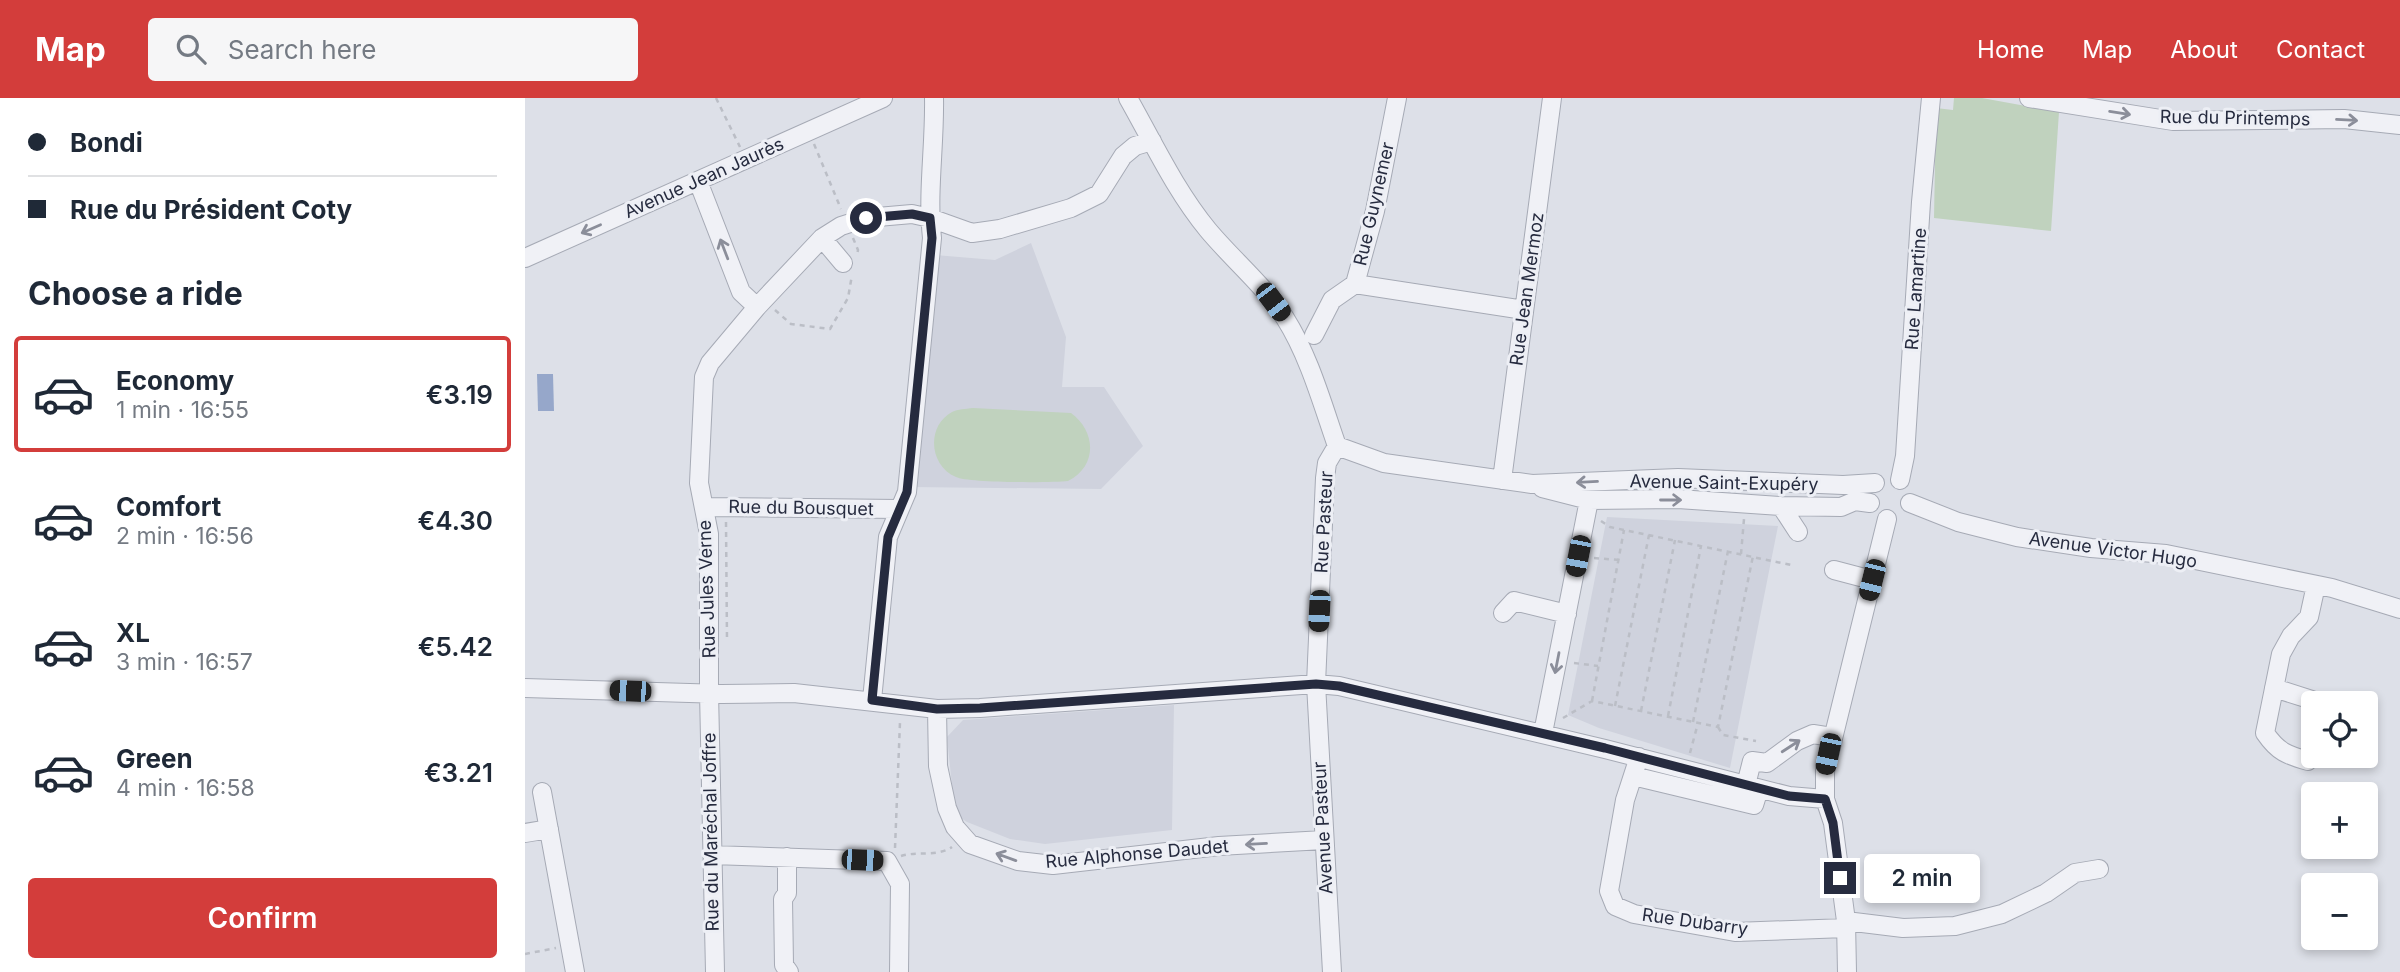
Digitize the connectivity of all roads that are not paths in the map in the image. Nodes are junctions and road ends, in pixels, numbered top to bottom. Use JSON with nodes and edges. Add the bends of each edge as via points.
{"nodes":[{"id":1,"x":883,"y":98,"type":"edge"},
{"id":2,"x":934,"y":98,"type":"edge"},
{"id":3,"x":1128,"y":98,"type":"edge"},
{"id":4,"x":1397,"y":98,"type":"edge"},
{"id":5,"x":1552,"y":98,"type":"edge"},
{"id":6,"x":1931,"y":98,"type":"edge"},
{"id":7,"x":2029,"y":98,"type":"edge"},
{"id":8,"x":2400,"y":125,"type":"edge"},
{"id":9,"x":1152,"y":141,"type":"junction"},
{"id":10,"x":698,"y":181,"type":"junction"},
{"id":11,"x":930,"y":218,"type":"junction"},
{"id":12,"x":822,"y":238,"type":"junction"},
{"id":13,"x":525,"y":258,"type":"edge"},
{"id":14,"x":843,"y":262,"type":"dead end"},
{"id":15,"x":1355,"y":284,"type":"junction"},
{"id":16,"x":757,"y":307,"type":"junction"},
{"id":17,"x":1524,"y":310,"type":"junction"},
{"id":18,"x":1314,"y":335,"type":"dead end"},
{"id":19,"x":1337,"y":446,"type":"junction"},
{"id":20,"x":1901,"y":480,"type":"junction"},
{"id":21,"x":1502,"y":481,"type":"junction"},
{"id":22,"x":1875,"y":482,"type":"junction"},
{"id":23,"x":1532,"y":484,"type":"junction"},
{"id":24,"x":1870,"y":503,"type":"junction"},
{"id":25,"x":1910,"y":503,"type":"junction"},
{"id":26,"x":1588,"y":505,"type":"junction"},
{"id":27,"x":1781,"y":506,"type":"junction"},
{"id":28,"x":711,"y":507,"type":"junction"},
{"id":29,"x":898,"y":509,"type":"junction"},
{"id":30,"x":1887,"y":519,"type":"junction"},
{"id":31,"x":1798,"y":532,"type":"dead end"},
{"id":32,"x":1834,"y":570,"type":"dead end"},
{"id":33,"x":1872,"y":580,"type":"junction"},
{"id":34,"x":2316,"y":585,"type":"junction"},
{"id":35,"x":2400,"y":609,"type":"edge"},
{"id":36,"x":1503,"y":613,"type":"dead end"},
{"id":37,"x":1567,"y":614,"type":"junction"},
{"id":38,"x":1316,"y":684,"type":"junction"},
{"id":39,"x":525,"y":688,"type":"edge"},
{"id":40,"x":2274,"y":688,"type":"junction"},
{"id":41,"x":709,"y":692,"type":"junction"},
{"id":42,"x":2301,"y":697,"type":"edge"},
{"id":43,"x":872,"y":700,"type":"junction"},
{"id":44,"x":937,"y":709,"type":"junction"},
{"id":45,"x":1545,"y":725,"type":"junction"},
{"id":46,"x":1832,"y":737,"type":"junction"},
{"id":47,"x":1639,"y":757,"type":"junction"},
{"id":48,"x":2301,"y":759,"type":"edge"},
{"id":49,"x":1633,"y":776,"type":"junction"},
{"id":50,"x":1752,"y":787,"type":"junction"},
{"id":51,"x":542,"y":792,"type":"dead end"},
{"id":52,"x":1825,"y":799,"type":"junction"},
{"id":53,"x":549,"y":830,"type":"junction"},
{"id":54,"x":525,"y":833,"type":"edge"},
{"id":55,"x":1324,"y":840,"type":"junction"},
{"id":56,"x":712,"y":855,"type":"junction"},
{"id":57,"x":787,"y":858,"type":"junction"},
{"id":58,"x":2099,"y":869,"type":"dead end"},
{"id":59,"x":1846,"y":925,"type":"junction"},
{"id":60,"x":575,"y":972,"type":"edge"},
{"id":61,"x":715,"y":972,"type":"edge"},
{"id":62,"x":789,"y":972,"type":"edge"},
{"id":63,"x":899,"y":972,"type":"edge"},
{"id":64,"x":1332,"y":972,"type":"edge"},
{"id":65,"x":1847,"y":972,"type":"edge"}],
"edges":[{"from":1,"to":10,"type":"street","name":"Avenue Jean Jaurès"},
{"from":2,"to":11,"type":"street"},
{"from":3,"to":9,"type":"street"},
{"from":4,"to":15,"type":"street","name":"Rue Guynemer"},
{"from":5,"to":17,"type":"street","name":"Rue Jean Mermoz"},
{"from":6,"to":20,"type":"street","name":"Rue Lamartine"},
{"from":7,"to":8,"type":"street","name":"Rue du Printemps","one_way":true,"via":[[2173,121],[2344,119]]},
{"from":9,"to":11,"type":"street","via":[[1123,156],[1099,194],[1071,208],[972,233]]},
{"from":9,"to":19,"type":"street","via":[[1208,230],[1285,318]]},
{"from":10,"to":13,"type":"street","name":"Avenue Jean Jaurès","one_way":true},
{"from":16,"to":10,"type":"street","one_way":true,"via":[[741,292]]},
{"from":11,"to":12,"type":"street","via":[[902,214],[866,218]]},
{"from":11,"to":29,"type":"street","via":[[932,238],[907,492]]},
{"from":12,"to":14,"type":"street"},
{"from":12,"to":16,"type":"street"},
{"from":15,"to":17,"type":"street"},
{"from":15,"to":18,"type":"street","name":"Rue Guynemer","via":[[1332,300]]},
{"from":16,"to":28,"type":"street","name":"Rue Jules Verne","via":[[710,363],[704,377],[699,483]]},
{"from":17,"to":21,"type":"street","name":"Rue Jean Mermoz"},
{"from":19,"to":21,"type":"street","name":"Avenue Saint-Exupéry","via":[[1384,463]]},
{"from":19,"to":38,"type":"street","name":"Rue Pasteur","via":[[1325,478]]},
{"from":20,"to":22,"type":"street"},
{"from":20,"to":25,"type":"street","via":[[1910,491]]},
{"from":21,"to":23,"type":"street","name":"Avenue Saint-Exupéry"},
{"from":22,"to":23,"type":"street","name":"Avenue Saint-Exupéry","one_way":true,"via":[[1843,485],[1678,478]]},
{"from":22,"to":24,"type":"street"},
{"from":23,"to":26,"type":"street","name":"Avenue Saint-Exupéry"},
{"from":24,"to":27,"type":"street","name":"Avenue Saint-Exupéry"},
{"from":24,"to":30,"type":"street","via":[[1874,512]]},
{"from":25,"to":30,"type":"street","via":[[1903,515]]},
{"from":25,"to":34,"type":"street","name":"Avenue Victor Hugo","via":[[1958,522],[2017,537],[2166,554]]},
{"from":26,"to":27,"type":"street","name":"Avenue Saint-Exupéry","one_way":true,"via":[[1678,499]]},
{"from":26,"to":37,"type":"street"},
{"from":27,"to":31,"type":"street"},
{"from":28,"to":29,"type":"street","name":"Rue du Bousquet"},
{"from":28,"to":41,"type":"street","name":"Rue Jules Verne"},
{"from":29,"to":43,"type":"street","via":[[888,537]]},
{"from":30,"to":33,"type":"street"},
{"from":32,"to":33,"type":"street"},
{"from":33,"to":46,"type":"street"},
{"from":34,"to":35,"type":"street","name":"Avenue Victor Hugo"},
{"from":34,"to":40,"type":"street","via":[[2309,617],[2281,654]]},
{"from":36,"to":37,"type":"street","via":[[1514,601]]},
{"from":37,"to":45,"type":"street","one_way":true},
{"from":38,"to":44,"type":"street"},
{"from":38,"to":45,"type":"street"},
{"from":38,"to":55,"type":"street","name":"Avenue Pasteur"},
{"from":39,"to":41,"type":"street"},
{"from":40,"to":42,"type":"street"},
{"from":40,"to":48,"type":"street","via":[[2265,733],[2285,754]]},
{"from":41,"to":43,"type":"street"},
{"from":41,"to":56,"type":"street","name":"Rue du Maréchal Joffre"},
{"from":43,"to":44,"type":"street"},
{"from":55,"to":44,"type":"street","name":"Rue Alphonse Daudet","one_way":true,"via":[[1219,846],[1053,865],[1018,861],[971,844],[955,827],[938,766]]},
{"from":45,"to":47,"type":"street"},
{"from":50,"to":46,"type":"street","one_way":true,"via":[[1752,761],[1766,763],[1813,734]]},
{"from":46,"to":52,"type":"street"},
{"from":47,"to":49,"type":"street","name":"Rue Dubarry"},
{"from":47,"to":50,"type":"street"},
{"from":49,"to":50,"type":"street","via":[[1754,805]]},
{"from":49,"to":59,"type":"street","name":"Rue Dubarry","via":[[1608,891],[1615,906],[1635,914],[1735,932]]},
{"from":50,"to":52,"type":"street"},
{"from":51,"to":53,"type":"street"},
{"from":52,"to":59,"type":"street","via":[[1833,823]]},
{"from":53,"to":54,"type":"street"},
{"from":53,"to":60,"type":"street"},
{"from":55,"to":64,"type":"street","name":"Avenue Pasteur"},
{"from":56,"to":57,"type":"street"},
{"from":56,"to":61,"type":"street","name":"Rue du Maréchal Joffre"},
{"from":57,"to":62,"type":"street","via":[[784,965]]},
{"from":57,"to":63,"type":"street","via":[[887,861],[900,884]]},
{"from":58,"to":59,"type":"street","via":[[2075,873],[2002,914],[1955,926]]},
{"from":59,"to":65,"type":"street"}]}
